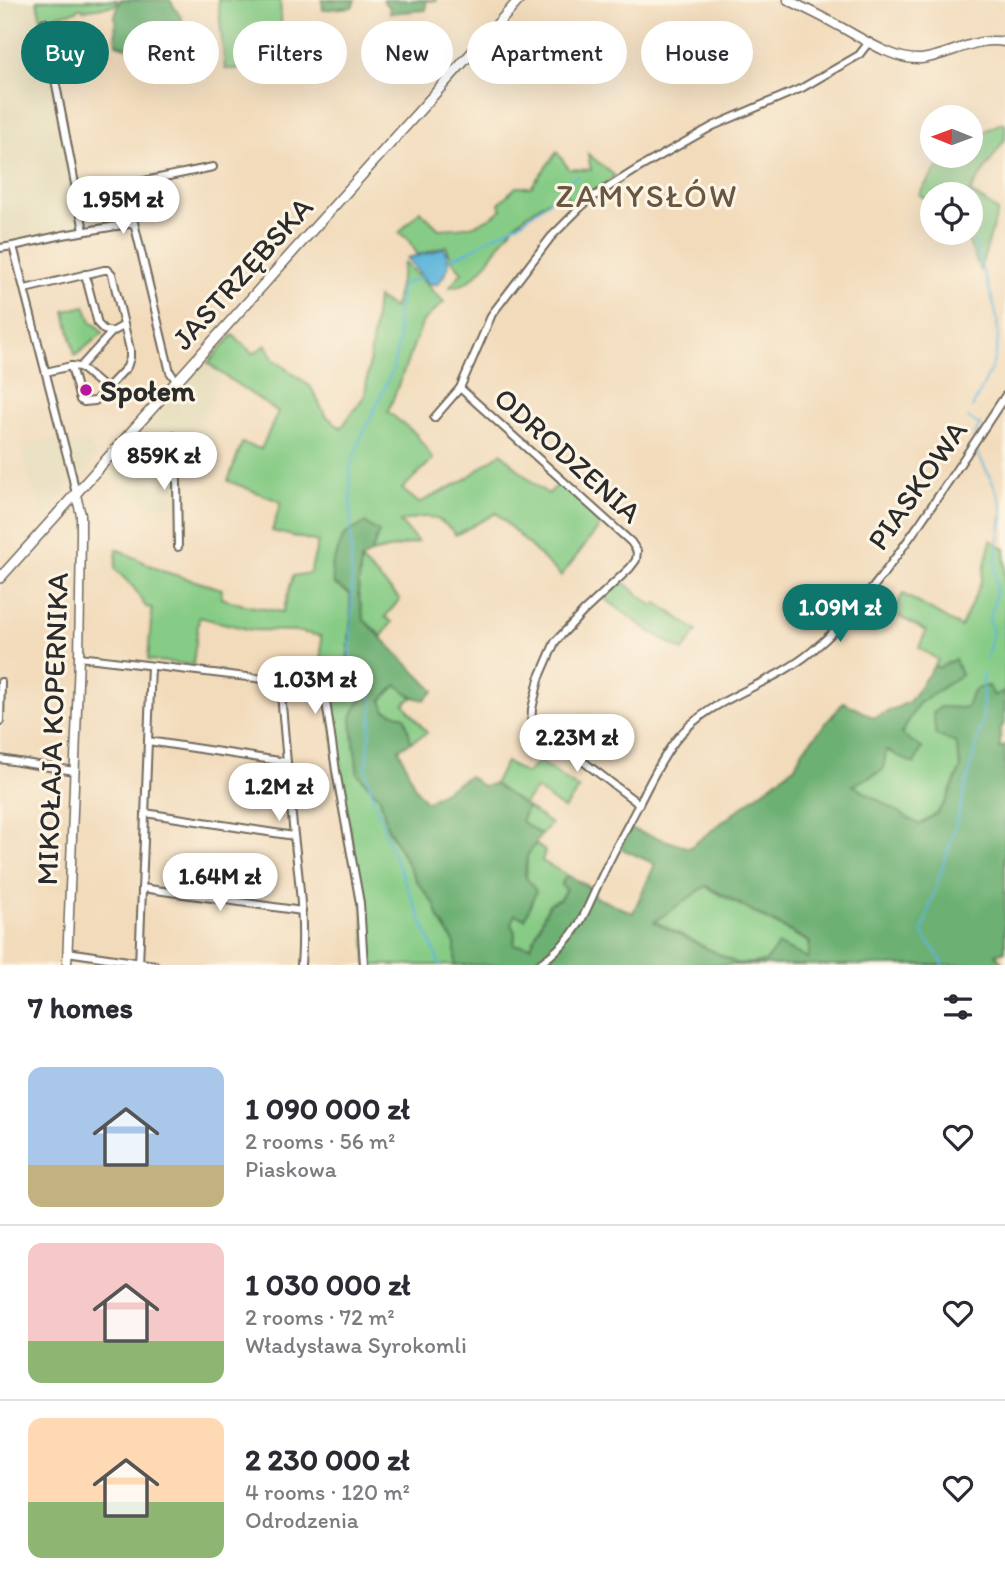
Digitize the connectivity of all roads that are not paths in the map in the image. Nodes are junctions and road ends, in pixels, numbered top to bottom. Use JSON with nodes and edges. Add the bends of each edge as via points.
{"nodes":[{"id":1,"x":519,"y":0,"type":"edge"},
{"id":2,"x":788,"y":0,"type":"edge"},
{"id":3,"x":869,"y":42,"type":"junction"},
{"id":4,"x":1005,"y":42,"type":"edge"},
{"id":5,"x":56,"y":84,"type":"edge"},
{"id":6,"x":213,"y":167,"type":"dead end"},
{"id":7,"x":134,"y":223,"type":"junction"},
{"id":8,"x":84,"y":231,"type":"junction"},
{"id":9,"x":13,"y":246,"type":"junction"},
{"id":10,"x":0,"y":248,"type":"edge"},
{"id":11,"x":85,"y":274,"type":"junction"},
{"id":12,"x":25,"y":289,"type":"junction"},
{"id":13,"x":124,"y":326,"type":"junction"},
{"id":14,"x":112,"y":332,"type":"junction"},
{"id":15,"x":71,"y":366,"type":"junction"},
{"id":16,"x":80,"y":367,"type":"junction"},
{"id":17,"x":46,"y":372,"type":"junction"},
{"id":18,"x":177,"y":382,"type":"junction"},
{"id":19,"x":460,"y":388,"type":"junction"},
{"id":20,"x":106,"y":389,"type":"junction"},
{"id":21,"x":1005,"y":396,"type":"edge"},
{"id":22,"x":434,"y":418,"type":"dead end"},
{"id":23,"x":173,"y":436,"type":"dead end"},
{"id":24,"x":76,"y":495,"type":"junction"},
{"id":25,"x":177,"y":547,"type":"dead end"},
{"id":26,"x":0,"y":579,"type":"edge"},
{"id":27,"x":79,"y":657,"type":"junction"},
{"id":28,"x":150,"y":666,"type":"junction"},
{"id":29,"x":281,"y":681,"type":"junction"},
{"id":30,"x":1,"y":682,"type":"edge"},
{"id":31,"x":0,"y":721,"type":"edge"},
{"id":32,"x":148,"y":741,"type":"junction"},
{"id":33,"x":0,"y":759,"type":"edge"},
{"id":34,"x":286,"y":762,"type":"junction"},
{"id":35,"x":74,"y":771,"type":"junction"},
{"id":36,"x":639,"y":804,"type":"junction"},
{"id":37,"x":145,"y":813,"type":"junction"},
{"id":38,"x":295,"y":836,"type":"junction"},
{"id":39,"x":142,"y":888,"type":"junction"},
{"id":40,"x":302,"y":911,"type":"junction"},
{"id":41,"x":67,"y":952,"type":"junction"},
{"id":42,"x":139,"y":964,"type":"edge"},
{"id":43,"x":67,"y":965,"type":"edge"},
{"id":44,"x":155,"y":965,"type":"edge"},
{"id":45,"x":301,"y":965,"type":"edge"},
{"id":46,"x":364,"y":965,"type":"edge"},
{"id":47,"x":538,"y":965,"type":"edge"}],
"edges":[{"from":1,"to":18,"type":"main road","name":"JASTRZĘBSKA"},
{"from":2,"to":3,"type":"street"},
{"from":3,"to":4,"type":"street","via":[[919,59],[985,40]]},
{"from":3,"to":19,"type":"street","name":"ODRODZENIA","via":[[859,55],[802,88],[713,125],[587,202],[551,237],[492,314]]},
{"from":5,"to":8,"type":"street"},
{"from":6,"to":7,"type":"street","via":[[125,185]]},
{"from":7,"to":8,"type":"street"},
{"from":7,"to":18,"type":"street","via":[[170,373]]},
{"from":8,"to":9,"type":"street"},
{"from":9,"to":10,"type":"street"},
{"from":9,"to":12,"type":"street"},
{"from":11,"to":12,"type":"street"},
{"from":11,"to":13,"type":"street","via":[[104,270],[112,274]]},
{"from":11,"to":14,"type":"street","via":[[98,324]]},
{"from":12,"to":17,"type":"street"},
{"from":13,"to":14,"type":"street"},
{"from":13,"to":20,"type":"street","via":[[130,358]]},
{"from":14,"to":16,"type":"street"},
{"from":15,"to":16,"type":"street"},
{"from":15,"to":17,"type":"street"},
{"from":15,"to":20,"type":"street","via":[[80,400],[96,401]]},
{"from":16,"to":20,"type":"street"},
{"from":17,"to":24,"type":"street"},
{"from":18,"to":24,"type":"main road","name":"JASTRZĘBSKA"},
{"from":19,"to":22,"type":"street","name":"ODRODZENIA"},
{"from":19,"to":36,"type":"street","name":"ODRODZENIA","via":[[637,551],[630,568],[555,642],[538,679],[531,726]]},
{"from":21,"to":36,"type":"street","name":"PIASKOWA","via":[[900,553],[852,613],[802,659],[725,701],[687,728],[661,761]]},
{"from":23,"to":25,"type":"street"},
{"from":24,"to":26,"type":"main road","name":"JASTRZĘBSKA"},
{"from":24,"to":27,"type":"street","name":"MIKOŁAJA KOPERNIKA","via":[[81,515]]},
{"from":27,"to":28,"type":"street"},
{"from":27,"to":35,"type":"street","name":"MIKOŁAJA KOPERNIKA"},
{"from":28,"to":29,"type":"street"},
{"from":28,"to":32,"type":"street"},
{"from":29,"to":34,"type":"street"},
{"from":29,"to":46,"type":"street","via":[[315,685],[326,701],[360,903]]},
{"from":30,"to":31,"type":"street"},
{"from":32,"to":34,"type":"street"},
{"from":32,"to":37,"type":"street"},
{"from":33,"to":35,"type":"street"},
{"from":34,"to":38,"type":"street"},
{"from":35,"to":41,"type":"street","name":"MIKOŁAJA KOPERNIKA"},
{"from":36,"to":47,"type":"street","name":"PIASKOWA","via":[[578,926]]},
{"from":37,"to":38,"type":"street"},
{"from":37,"to":39,"type":"street"},
{"from":38,"to":40,"type":"street"},
{"from":39,"to":40,"type":"street"},
{"from":39,"to":42,"type":"street"},
{"from":40,"to":45,"type":"street"},
{"from":41,"to":42,"type":"street"},
{"from":41,"to":43,"type":"street","name":"MIKOŁAJA KOPERNIKA"},
{"from":42,"to":44,"type":"street"}]}
